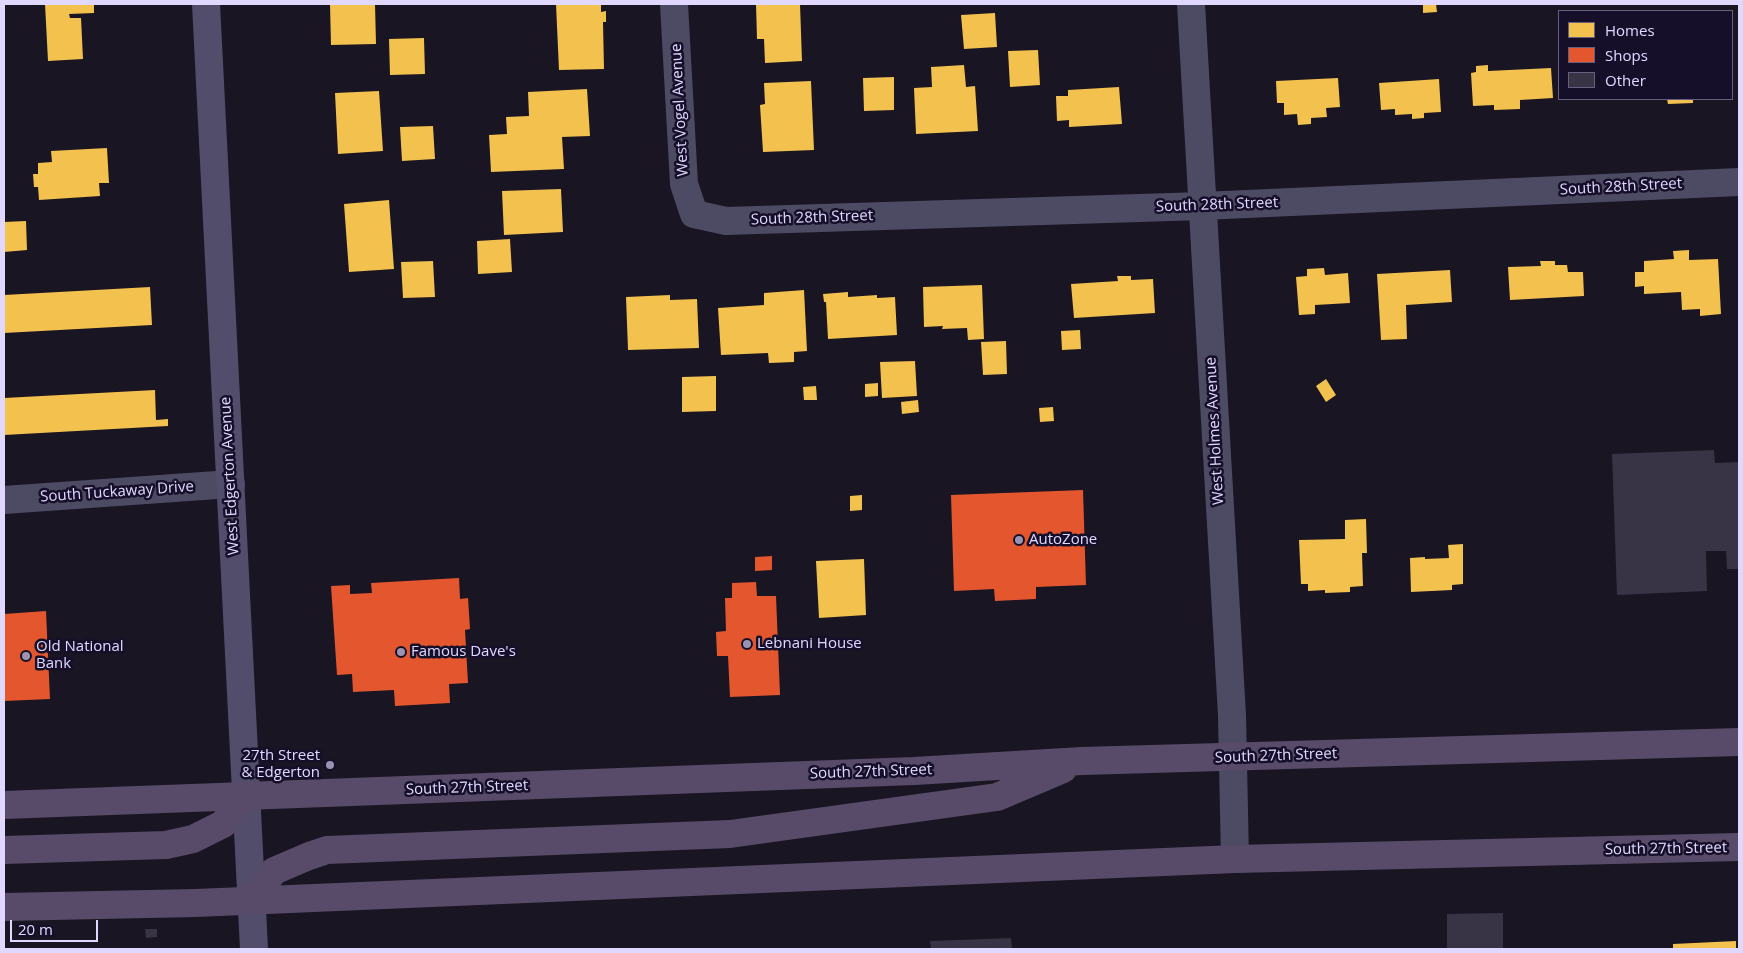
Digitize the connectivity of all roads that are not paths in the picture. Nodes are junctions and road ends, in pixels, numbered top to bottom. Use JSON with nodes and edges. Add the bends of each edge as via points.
{"nodes":[{"id":1,"x":206,"y":4,"type":"edge"},
{"id":2,"x":674,"y":4,"type":"edge"},
{"id":3,"x":1191,"y":4,"type":"edge"},
{"id":4,"x":1739,"y":182,"type":"edge"},
{"id":5,"x":1202,"y":206,"type":"junction"},
{"id":6,"x":694,"y":214,"type":"joint"},
{"id":7,"x":231,"y":484,"type":"junction"},
{"id":8,"x":4,"y":500,"type":"edge"},
{"id":9,"x":1739,"y":742,"type":"edge"},
{"id":10,"x":1234,"y":757,"type":"junction"},
{"id":11,"x":1082,"y":761,"type":"junction"},
{"id":12,"x":246,"y":796,"type":"junction"},
{"id":13,"x":4,"y":806,"type":"edge"},
{"id":14,"x":1739,"y":847,"type":"edge"},
{"id":15,"x":4,"y":850,"type":"edge"},
{"id":16,"x":1235,"y":859,"type":"junction"},
{"id":17,"x":251,"y":900,"type":"junction"},
{"id":18,"x":4,"y":907,"type":"edge"},
{"id":19,"x":254,"y":949,"type":"edge"}],
"edges":[{"from":1,"to":7,"type":"street","name":"West Edgerton Avenue"},
{"from":2,"to":6,"type":"street","name":"West Vogel Avenue","via":[[684,184]]},
{"from":3,"to":5,"type":"street","name":"West Holmes Avenue"},
{"from":4,"to":5,"type":"street","name":"South 28th Street"},
{"from":5,"to":6,"type":"street","name":"South 28th Street","via":[[726,221]]},
{"from":5,"to":10,"type":"street","name":"West Holmes Avenue"},
{"from":7,"to":8,"type":"street","name":"South Tuckaway Drive"},
{"from":7,"to":12,"type":"street","name":"West Edgerton Avenue"},
{"from":9,"to":10,"type":"main road","name":"South 27th Street"},
{"from":10,"to":11,"type":"main road","name":"South 27th Street"},
{"from":10,"to":16,"type":"street","name":"West Holmes Avenue"},
{"from":11,"to":12,"type":"main road","name":"South 27th Street","via":[[914,771]]},
{"from":11,"to":17,"type":"main road","via":[[997,797],[730,834],[327,850],[274,871]]},
{"from":12,"to":13,"type":"main road","name":"South 27th Street"},
{"from":12,"to":15,"type":"main road","via":[[224,824],[193,839],[166,844]]},
{"from":12,"to":17,"type":"street","name":"West Edgerton Avenue"},
{"from":14,"to":16,"type":"main road","name":"South 27th Street"},
{"from":16,"to":17,"type":"main road","name":"South 27th Street"},
{"from":17,"to":18,"type":"main road","name":"South 27th Street"},
{"from":17,"to":19,"type":"street","name":"West Edgerton Avenue"}]}
